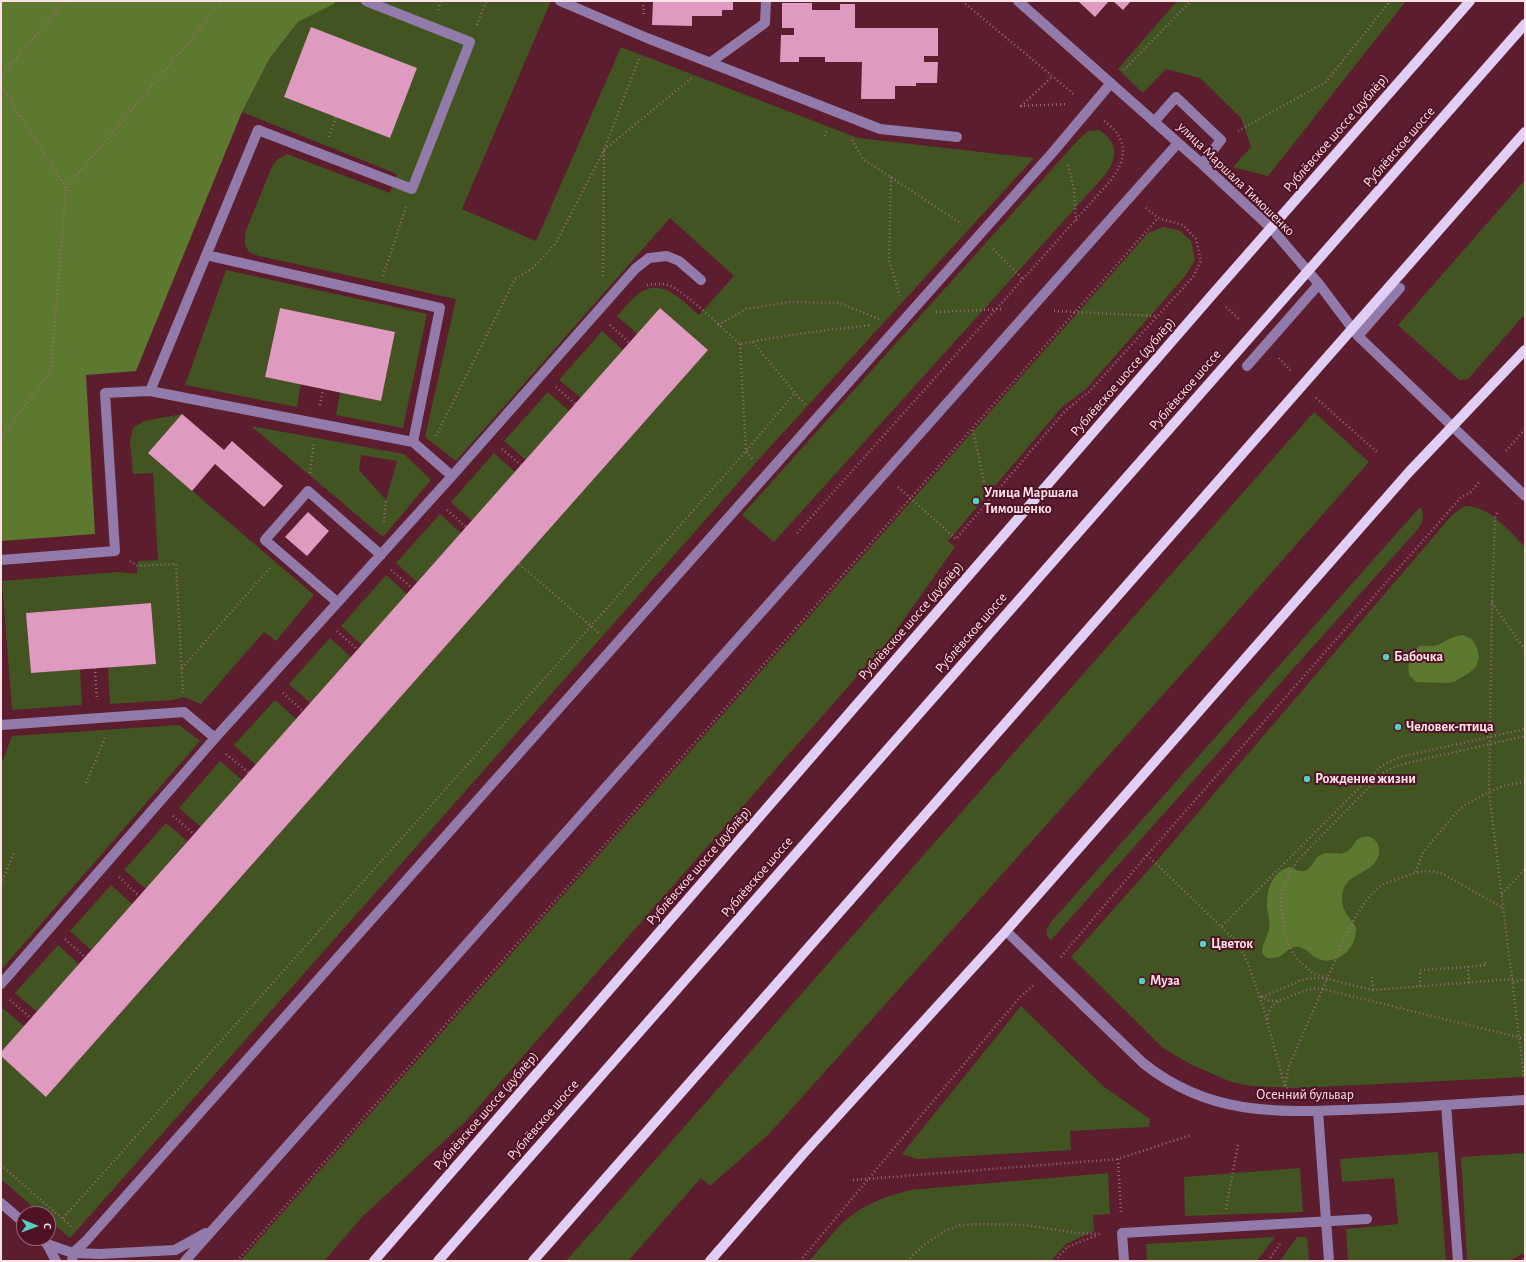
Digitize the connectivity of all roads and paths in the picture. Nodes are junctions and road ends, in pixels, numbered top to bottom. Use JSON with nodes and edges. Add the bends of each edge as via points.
{"nodes":[{"id":1,"x":65,"y":1,"type":"edge"},
{"id":2,"x":223,"y":1,"type":"edge"},
{"id":3,"x":366,"y":1,"type":"edge"},
{"id":4,"x":486,"y":1,"type":"edge"},
{"id":5,"x":560,"y":1,"type":"edge"},
{"id":6,"x":766,"y":1,"type":"edge"},
{"id":7,"x":962,"y":1,"type":"edge"},
{"id":8,"x":1018,"y":1,"type":"edge"},
{"id":9,"x":1191,"y":1,"type":"edge"},
{"id":10,"x":1390,"y":1,"type":"edge"},
{"id":11,"x":1470,"y":1,"type":"edge"},
{"id":12,"x":1525,"y":24,"type":"edge"},
{"id":13,"x":647,"y":38,"type":"junction"},
{"id":14,"x":470,"y":42,"type":"junction"},
{"id":15,"x":711,"y":62,"type":"junction"},
{"id":16,"x":1,"y":76,"type":"edge"},
{"id":17,"x":1053,"y":76,"type":"junction"},
{"id":18,"x":1111,"y":83,"type":"junction"},
{"id":19,"x":1,"y":85,"type":"edge"},
{"id":20,"x":1087,"y":105,"type":"junction"},
{"id":21,"x":835,"y":111,"type":"junction"},
{"id":22,"x":1154,"y":122,"type":"junction"},
{"id":23,"x":1525,"y":132,"type":"edge"},
{"id":24,"x":825,"y":136,"type":"dead end"},
{"id":25,"x":957,"y":137,"type":"dead end"},
{"id":26,"x":851,"y":138,"type":"dead end"},
{"id":27,"x":1221,"y":140,"type":"junction"},
{"id":28,"x":1061,"y":143,"type":"junction"},
{"id":29,"x":1178,"y":143,"type":"junction"},
{"id":30,"x":604,"y":150,"type":"junction"},
{"id":31,"x":1202,"y":164,"type":"junction"},
{"id":32,"x":891,"y":177,"type":"junction"},
{"id":33,"x":66,"y":188,"type":"junction"},
{"id":34,"x":412,"y":190,"type":"junction"},
{"id":35,"x":1144,"y":207,"type":"dead end"},
{"id":36,"x":1158,"y":218,"type":"junction"},
{"id":37,"x":1076,"y":221,"type":"junction"},
{"id":38,"x":1271,"y":228,"type":"junction"},
{"id":39,"x":979,"y":236,"type":"junction"},
{"id":40,"x":206,"y":255,"type":"junction"},
{"id":41,"x":1023,"y":279,"type":"junction"},
{"id":42,"x":701,"y":280,"type":"dead end"},
{"id":43,"x":1319,"y":284,"type":"junction"},
{"id":44,"x":643,"y":286,"type":"dead end"},
{"id":45,"x":1400,"y":288,"type":"dead end"},
{"id":46,"x":378,"y":293,"type":"junction"},
{"id":47,"x":603,"y":305,"type":"junction"},
{"id":48,"x":996,"y":309,"type":"junction"},
{"id":49,"x":1030,"y":310,"type":"junction"},
{"id":50,"x":1076,"y":312,"type":"junction"},
{"id":51,"x":910,"y":313,"type":"junction"},
{"id":52,"x":1158,"y":316,"type":"junction"},
{"id":53,"x":884,"y":321,"type":"dead end"},
{"id":54,"x":718,"y":324,"type":"junction"},
{"id":55,"x":876,"y":325,"type":"dead end"},
{"id":56,"x":1358,"y":336,"type":"junction"},
{"id":57,"x":753,"y":342,"type":"junction"},
{"id":58,"x":740,"y":344,"type":"junction"},
{"id":59,"x":1266,"y":344,"type":"junction"},
{"id":60,"x":1525,"y":350,"type":"edge"},
{"id":61,"x":1247,"y":366,"type":"dead end"},
{"id":62,"x":1293,"y":373,"type":"dead end"},
{"id":63,"x":554,"y":385,"type":"dead end"},
{"id":64,"x":150,"y":391,"type":"junction"},
{"id":65,"x":795,"y":393,"type":"junction"},
{"id":66,"x":1314,"y":396,"type":"dead end"},
{"id":67,"x":576,"y":404,"type":"dead end"},
{"id":68,"x":806,"y":404,"type":"dead end"},
{"id":69,"x":1525,"y":408,"type":"edge"},
{"id":70,"x":1525,"y":411,"type":"edge"},
{"id":71,"x":316,"y":422,"type":"junction"},
{"id":72,"x":1453,"y":427,"type":"junction"},
{"id":73,"x":973,"y":429,"type":"junction"},
{"id":74,"x":1,"y":438,"type":"edge"},
{"id":75,"x":412,"y":442,"type":"junction"},
{"id":76,"x":500,"y":447,"type":"dead end"},
{"id":77,"x":746,"y":451,"type":"junction"},
{"id":78,"x":1377,"y":452,"type":"dead end"},
{"id":79,"x":427,"y":455,"type":"junction"},
{"id":80,"x":864,"y":457,"type":"junction"},
{"id":81,"x":755,"y":461,"type":"dead end"},
{"id":82,"x":521,"y":466,"type":"dead end"},
{"id":83,"x":883,"y":474,"type":"junction"},
{"id":84,"x":452,"y":476,"type":"junction"},
{"id":85,"x":308,"y":491,"type":"junction"},
{"id":86,"x":1525,"y":496,"type":"edge"},
{"id":87,"x":1461,"y":497,"type":"dead end"},
{"id":88,"x":911,"y":499,"type":"junction"},
{"id":89,"x":988,"y":500,"type":"junction"},
{"id":90,"x":444,"y":508,"type":"dead end"},
{"id":91,"x":1496,"y":513,"type":"dead end"},
{"id":92,"x":466,"y":527,"type":"dead end"},
{"id":93,"x":797,"y":533,"type":"dead end"},
{"id":94,"x":115,"y":552,"type":"junction"},
{"id":95,"x":282,"y":554,"type":"junction"},
{"id":96,"x":381,"y":555,"type":"junction"},
{"id":97,"x":1,"y":560,"type":"edge"},
{"id":98,"x":519,"y":564,"type":"dead end"},
{"id":99,"x":385,"y":565,"type":"dead end"},
{"id":100,"x":412,"y":588,"type":"dead end"},
{"id":101,"x":337,"y":602,"type":"junction"},
{"id":102,"x":1492,"y":603,"type":"junction"},
{"id":103,"x":591,"y":626,"type":"junction"},
{"id":104,"x":336,"y":631,"type":"dead end"},
{"id":105,"x":601,"y":635,"type":"dead end"},
{"id":106,"x":358,"y":650,"type":"dead end"},
{"id":107,"x":1525,"y":650,"type":"edge"},
{"id":108,"x":95,"y":668,"type":"dead end"},
{"id":109,"x":182,"y":668,"type":"junction"},
{"id":110,"x":282,"y":692,"type":"dead end"},
{"id":111,"x":303,"y":711,"type":"dead end"},
{"id":112,"x":184,"y":712,"type":"junction"},
{"id":113,"x":114,"y":717,"type":"junction"},
{"id":114,"x":98,"y":718,"type":"junction"},
{"id":115,"x":1,"y":725,"type":"edge"},
{"id":116,"x":1525,"y":729,"type":"edge"},
{"id":117,"x":1525,"y":736,"type":"edge"},
{"id":118,"x":1490,"y":737,"type":"junction"},
{"id":119,"x":215,"y":738,"type":"junction"},
{"id":120,"x":1490,"y":745,"type":"junction"},
{"id":121,"x":222,"y":750,"type":"dead end"},
{"id":122,"x":249,"y":773,"type":"dead end"},
{"id":123,"x":86,"y":783,"type":"dead end"},
{"id":124,"x":1525,"y":783,"type":"edge"},
{"id":125,"x":1489,"y":792,"type":"junction"},
{"id":126,"x":167,"y":812,"type":"dead end"},
{"id":127,"x":194,"y":834,"type":"dead end"},
{"id":128,"x":14,"y":853,"type":"dead end"},
{"id":129,"x":1147,"y":855,"type":"junction"},
{"id":130,"x":1525,"y":870,"type":"edge"},
{"id":131,"x":1416,"y":872,"type":"junction"},
{"id":132,"x":113,"y":873,"type":"dead end"},
{"id":133,"x":1,"y":884,"type":"edge"},
{"id":134,"x":1502,"y":895,"type":"junction"},
{"id":135,"x":140,"y":896,"type":"dead end"},
{"id":136,"x":1504,"y":908,"type":"junction"},
{"id":137,"x":1222,"y":926,"type":"junction"},
{"id":138,"x":1006,"y":930,"type":"junction"},
{"id":139,"x":64,"y":938,"type":"dead end"},
{"id":140,"x":85,"y":957,"type":"dead end"},
{"id":141,"x":1486,"y":962,"type":"dead end"},
{"id":142,"x":1468,"y":967,"type":"junction"},
{"id":143,"x":1049,"y":971,"type":"junction"},
{"id":144,"x":1372,"y":977,"type":"dead end"},
{"id":145,"x":1525,"y":978,"type":"edge"},
{"id":146,"x":1328,"y":979,"type":"junction"},
{"id":147,"x":1513,"y":981,"type":"junction"},
{"id":148,"x":1469,"y":983,"type":"junction"},
{"id":149,"x":1,"y":984,"type":"edge"},
{"id":150,"x":1420,"y":986,"type":"junction"},
{"id":151,"x":1323,"y":989,"type":"junction"},
{"id":152,"x":1372,"y":990,"type":"junction"},
{"id":153,"x":1257,"y":991,"type":"junction"},
{"id":154,"x":4,"y":995,"type":"dead end"},
{"id":155,"x":1262,"y":997,"type":"junction"},
{"id":156,"x":1280,"y":1000,"type":"junction"},
{"id":157,"x":31,"y":1018,"type":"dead end"},
{"id":158,"x":1268,"y":1024,"type":"junction"},
{"id":159,"x":1520,"y":1038,"type":"junction"},
{"id":160,"x":1525,"y":1039,"type":"edge"},
{"id":161,"x":1524,"y":1077,"type":"edge"},
{"id":162,"x":1525,"y":1100,"type":"edge"},
{"id":163,"x":1446,"y":1105,"type":"junction"},
{"id":164,"x":1318,"y":1111,"type":"junction"},
{"id":165,"x":1191,"y":1135,"type":"dead end"},
{"id":166,"x":1238,"y":1144,"type":"dead end"},
{"id":167,"x":1118,"y":1159,"type":"junction"},
{"id":168,"x":870,"y":1178,"type":"junction"},
{"id":169,"x":853,"y":1180,"type":"dead end"},
{"id":170,"x":1,"y":1203,"type":"edge"},
{"id":171,"x":16,"y":1216,"type":"edge"},
{"id":172,"x":62,"y":1218,"type":"dead end"},
{"id":173,"x":1367,"y":1219,"type":"dead end"},
{"id":174,"x":1326,"y":1222,"type":"junction"},
{"id":175,"x":1223,"y":1227,"type":"junction"},
{"id":176,"x":213,"y":1229,"type":"junction"},
{"id":177,"x":1122,"y":1233,"type":"junction"},
{"id":178,"x":1100,"y":1234,"type":"junction"},
{"id":179,"x":46,"y":1246,"type":"edge"},
{"id":180,"x":52,"y":1246,"type":"edge"},
{"id":181,"x":72,"y":1257,"type":"edge"},
{"id":182,"x":1525,"y":1258,"type":"edge"},
{"id":183,"x":56,"y":1261,"type":"edge"},
{"id":184,"x":185,"y":1261,"type":"edge"},
{"id":185,"x":237,"y":1261,"type":"edge"},
{"id":186,"x":374,"y":1261,"type":"edge"},
{"id":187,"x":438,"y":1261,"type":"edge"},
{"id":188,"x":533,"y":1261,"type":"edge"},
{"id":189,"x":710,"y":1261,"type":"edge"},
{"id":190,"x":800,"y":1261,"type":"edge"},
{"id":191,"x":907,"y":1261,"type":"edge"},
{"id":192,"x":1056,"y":1261,"type":"edge"},
{"id":193,"x":1124,"y":1261,"type":"edge"},
{"id":194,"x":1328,"y":1261,"type":"edge"},
{"id":195,"x":1458,"y":1261,"type":"edge"},
{"id":196,"x":1519,"y":1261,"type":"edge"}],
"edges":[{"from":1,"to":16,"type":"path"},
{"from":2,"to":33,"type":"path"},
{"from":3,"to":14,"type":"street"},
{"from":4,"to":14,"type":"path"},
{"from":5,"to":13,"type":"street"},
{"from":6,"to":15,"type":"street","via":[[765,23]]},
{"from":7,"to":17,"type":"path"},
{"from":8,"to":18,"type":"street","name":"улица Маршала Тимошенко"},
{"from":9,"to":18,"type":"path"},
{"from":10,"to":27,"type":"path","via":[[1326,82]]},
{"from":11,"to":38,"type":"main road","name":"Рублёвское шоссе (дублёр)"},
{"from":12,"to":187,"type":"main road","name":"Рублёвское шоссе"},
{"from":13,"to":15,"type":"street"},
{"from":13,"to":30,"type":"path"},
{"from":14,"to":34,"type":"street"},
{"from":15,"to":21,"type":"street"},
{"from":15,"to":30,"type":"path"},
{"from":17,"to":20,"type":"path"},
{"from":17,"to":20,"type":"path","via":[[1020,106]]},
{"from":18,"to":20,"type":"street"},
{"from":18,"to":22,"type":"street","name":"улица Маршала Тимошенко"},
{"from":19,"to":33,"type":"path"},
{"from":20,"to":28,"type":"street"},
{"from":20,"to":37,"type":"path","via":[[1116,132],[1123,150],[1121,166]]},
{"from":21,"to":24,"type":"path"},
{"from":21,"to":25,"type":"street","via":[[880,129]]},
{"from":22,"to":27,"type":"street","via":[[1176,97]]},
{"from":22,"to":29,"type":"street","name":"улица Маршала Тимошенко"},
{"from":23,"to":188,"type":"main road"},
{"from":26,"to":32,"type":"path","via":[[863,159]]},
{"from":27,"to":31,"type":"street"},
{"from":28,"to":37,"type":"path","via":[[1074,189]]},
{"from":28,"to":39,"type":"street"},
{"from":29,"to":31,"type":"street","name":"улица Маршала Тимошенко"},
{"from":29,"to":49,"type":"street"},
{"from":30,"to":47,"type":"path"},
{"from":30,"to":79,"type":"path","via":[[556,243],[533,268],[515,279]]},
{"from":31,"to":38,"type":"street","name":"улица Маршала Тимошенко"},
{"from":32,"to":39,"type":"path"},
{"from":32,"to":51,"type":"path","via":[[889,260],[904,308]]},
{"from":33,"to":74,"type":"path","via":[[51,370]]},
{"from":34,"to":40,"type":"street","via":[[258,130]]},
{"from":34,"to":46,"type":"path"},
{"from":35,"to":36,"type":"path"},
{"from":36,"to":50,"type":"path"},
{"from":36,"to":52,"type":"path","via":[[1183,225],[1196,239],[1201,261],[1192,277]]},
{"from":37,"to":41,"type":"path"},
{"from":38,"to":43,"type":"street","name":"улица Маршала Тимошенко"},
{"from":38,"to":186,"type":"main road","name":"Рублёвское шоссе (дублёр)"},
{"from":39,"to":41,"type":"path"},
{"from":39,"to":51,"type":"street"},
{"from":40,"to":46,"type":"street"},
{"from":40,"to":64,"type":"street"},
{"from":41,"to":48,"type":"path"},
{"from":42,"to":47,"type":"street","via":[[679,261],[667,256],[649,258],[635,269]]},
{"from":43,"to":56,"type":"street","name":"улица Маршала Тимошенко"},
{"from":43,"to":59,"type":"street"},
{"from":44,"to":54,"type":"path","via":[[669,286]]},
{"from":45,"to":56,"type":"street"},
{"from":46,"to":75,"type":"street","via":[[440,308]]},
{"from":47,"to":84,"type":"street"},
{"from":48,"to":49,"type":"path"},
{"from":48,"to":51,"type":"path"},
{"from":48,"to":80,"type":"path"},
{"from":49,"to":50,"type":"path"},
{"from":49,"to":83,"type":"street"},
{"from":50,"to":52,"type":"path"},
{"from":50,"to":73,"type":"path"},
{"from":51,"to":181,"type":"street"},
{"from":52,"to":89,"type":"path","via":[[1089,392],[1066,410]]},
{"from":53,"to":54,"type":"path","via":[[839,303],[790,302],[746,309]]},
{"from":54,"to":58,"type":"path"},
{"from":55,"to":57,"type":"path","via":[[810,331]]},
{"from":56,"to":72,"type":"street","name":"улица Маршала Тимошенко"},
{"from":57,"to":58,"type":"path"},
{"from":57,"to":65,"type":"path"},
{"from":58,"to":77,"type":"path"},
{"from":59,"to":61,"type":"street"},
{"from":59,"to":62,"type":"path"},
{"from":60,"to":72,"type":"main road"},
{"from":63,"to":67,"type":"path"},
{"from":64,"to":71,"type":"street"},
{"from":64,"to":94,"type":"street","via":[[105,393]]},
{"from":65,"to":68,"type":"path"},
{"from":65,"to":77,"type":"path"},
{"from":66,"to":78,"type":"path"},
{"from":69,"to":70,"type":"path"},
{"from":71,"to":75,"type":"street"},
{"from":71,"to":85,"type":"path"},
{"from":72,"to":86,"type":"street"},
{"from":72,"to":138,"type":"main road","via":[[1408,472]]},
{"from":73,"to":88,"type":"path"},
{"from":73,"to":89,"type":"path"},
{"from":75,"to":79,"type":"street"},
{"from":76,"to":82,"type":"path"},
{"from":77,"to":81,"type":"path"},
{"from":77,"to":103,"type":"path"},
{"from":79,"to":84,"type":"street"},
{"from":80,"to":83,"type":"path"},
{"from":80,"to":93,"type":"path"},
{"from":83,"to":88,"type":"path"},
{"from":83,"to":176,"type":"street"},
{"from":84,"to":96,"type":"street"},
{"from":85,"to":95,"type":"street","via":[[265,540]]},
{"from":85,"to":96,"type":"street"},
{"from":87,"to":129,"type":"path"},
{"from":88,"to":89,"type":"path","via":[[956,538]]},
{"from":88,"to":185,"type":"path"},
{"from":90,"to":92,"type":"path"},
{"from":91,"to":102,"type":"path"},
{"from":94,"to":97,"type":"street"},
{"from":94,"to":109,"type":"path","via":[[138,566],[176,564]]},
{"from":95,"to":101,"type":"street"},
{"from":95,"to":109,"type":"path"},
{"from":96,"to":101,"type":"street"},
{"from":98,"to":103,"type":"path"},
{"from":99,"to":100,"type":"path"},
{"from":101,"to":119,"type":"street"},
{"from":102,"to":107,"type":"path"},
{"from":102,"to":118,"type":"path"},
{"from":103,"to":105,"type":"path"},
{"from":103,"to":172,"type":"path"},
{"from":104,"to":106,"type":"path"},
{"from":108,"to":114,"type":"path"},
{"from":109,"to":112,"type":"path"},
{"from":110,"to":111,"type":"path"},
{"from":112,"to":113,"type":"street"},
{"from":112,"to":119,"type":"street"},
{"from":113,"to":114,"type":"street"},
{"from":113,"to":123,"type":"path"},
{"from":114,"to":115,"type":"street"},
{"from":116,"to":118,"type":"path"},
{"from":117,"to":120,"type":"path"},
{"from":118,"to":120,"type":"path"},
{"from":118,"to":137,"type":"path","via":[[1400,757],[1381,766]]},
{"from":119,"to":149,"type":"street"},
{"from":120,"to":125,"type":"path"},
{"from":120,"to":146,"type":"path","via":[[1403,764],[1383,773],[1298,860],[1282,893],[1285,932],[1291,950],[1305,967],[1314,974]]},
{"from":121,"to":122,"type":"path"},
{"from":124,"to":125,"type":"path","via":[[1503,786]]},
{"from":125,"to":131,"type":"path","via":[[1465,805],[1454,815],[1422,854]]},
{"from":125,"to":134,"type":"path"},
{"from":126,"to":127,"type":"path"},
{"from":128,"to":133,"type":"path"},
{"from":129,"to":137,"type":"path"},
{"from":129,"to":143,"type":"path"},
{"from":130,"to":134,"type":"path"},
{"from":131,"to":136,"type":"path","via":[[1433,871],[1443,874]]},
{"from":131,"to":146,"type":"path","via":[[1384,884],[1372,894],[1356,915]]},
{"from":132,"to":135,"type":"path"},
{"from":134,"to":136,"type":"path"},
{"from":136,"to":147,"type":"path"},
{"from":137,"to":153,"type":"path","via":[[1237,942],[1247,960]]},
{"from":138,"to":143,"type":"street","name":"Осенний бульвар"},
{"from":138,"to":189,"type":"main road","via":[[803,1154]]},
{"from":139,"to":140,"type":"path"},
{"from":141,"to":142,"type":"path","via":[[1486,965]]},
{"from":142,"to":148,"type":"path"},
{"from":142,"to":150,"type":"path","via":[[1420,970]]},
{"from":143,"to":164,"type":"street","name":"Осенний бульвар","via":[[1143,1063],[1158,1076],[1182,1089],[1214,1101],[1247,1109]]},
{"from":143,"to":168,"type":"path","via":[[1020,997]]},
{"from":144,"to":152,"type":"path"},
{"from":145,"to":147,"type":"path"},
{"from":146,"to":151,"type":"path"},
{"from":146,"to":152,"type":"path"},
{"from":146,"to":155,"type":"path","via":[[1302,980]]},
{"from":147,"to":148,"type":"path"},
{"from":147,"to":159,"type":"path"},
{"from":148,"to":150,"type":"path"},
{"from":150,"to":152,"type":"path"},
{"from":151,"to":156,"type":"path","via":[[1308,990]]},
{"from":151,"to":158,"type":"path","via":[[1289,1066],[1286,1087]]},
{"from":151,"to":159,"type":"path"},
{"from":153,"to":155,"type":"path"},
{"from":153,"to":158,"type":"path"},
{"from":154,"to":157,"type":"path"},
{"from":155,"to":156,"type":"path","via":[[1266,1000]]},
{"from":156,"to":158,"type":"path","via":[[1269,1010]]},
{"from":159,"to":160,"type":"path"},
{"from":159,"to":161,"type":"path"},
{"from":162,"to":163,"type":"street","name":"Осенний бульвар"},
{"from":163,"to":164,"type":"street","name":"Осенний бульвар"},
{"from":163,"to":195,"type":"street"},
{"from":164,"to":174,"type":"street"},
{"from":165,"to":167,"type":"path"},
{"from":166,"to":175,"type":"path"},
{"from":167,"to":168,"type":"path"},
{"from":167,"to":177,"type":"path"},
{"from":168,"to":169,"type":"path"},
{"from":168,"to":190,"type":"path"},
{"from":170,"to":171,"type":"street"},
{"from":173,"to":174,"type":"street"},
{"from":174,"to":175,"type":"street"},
{"from":174,"to":194,"type":"street"},
{"from":175,"to":177,"type":"street"},
{"from":176,"to":181,"type":"street","via":[[175,1250]]},
{"from":176,"to":184,"type":"street"},
{"from":177,"to":178,"type":"path"},
{"from":177,"to":193,"type":"street"},
{"from":178,"to":191,"type":"path","via":[[1077,1233],[1025,1224],[961,1226],[945,1231],[924,1245]]},
{"from":178,"to":192,"type":"path","via":[[1067,1247]]},
{"from":179,"to":183,"type":"street"},
{"from":180,"to":181,"type":"street"},
{"from":182,"to":196,"type":"path"}]}
